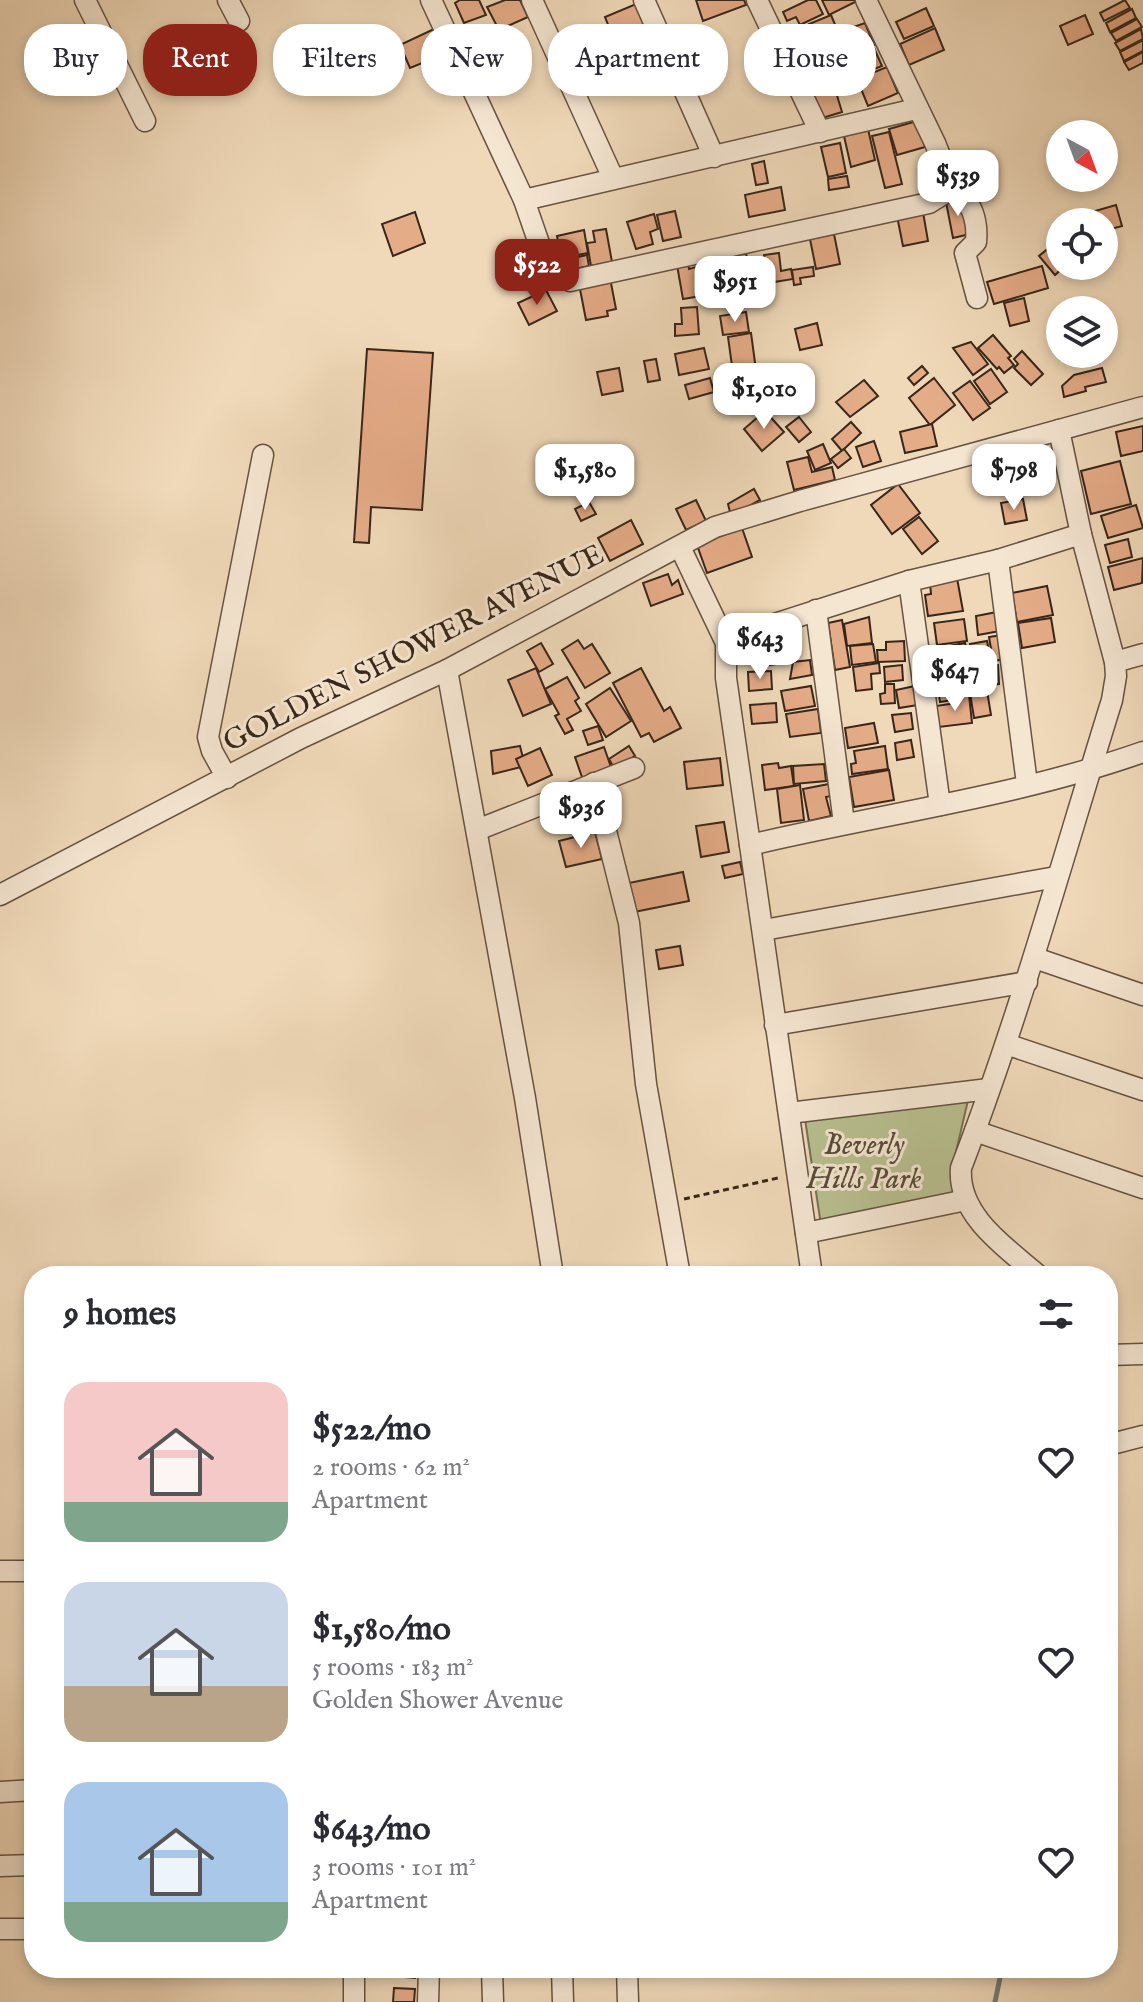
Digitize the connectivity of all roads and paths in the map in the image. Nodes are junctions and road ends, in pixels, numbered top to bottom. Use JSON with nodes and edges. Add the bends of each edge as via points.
{"nodes":[{"id":1,"x":85,"y":0,"type":"edge"},
{"id":2,"x":228,"y":0,"type":"edge"},
{"id":3,"x":431,"y":0,"type":"edge"},
{"id":4,"x":532,"y":0,"type":"edge"},
{"id":5,"x":644,"y":0,"type":"edge"},
{"id":6,"x":757,"y":0,"type":"edge"},
{"id":7,"x":866,"y":0,"type":"edge"},
{"id":8,"x":239,"y":21,"type":"dead end"},
{"id":9,"x":916,"y":109,"type":"junction"},
{"id":10,"x":145,"y":121,"type":"dead end"},
{"id":11,"x":820,"y":132,"type":"junction"},
{"id":12,"x":714,"y":157,"type":"junction"},
{"id":13,"x":613,"y":178,"type":"junction"},
{"id":14,"x":953,"y":188,"type":"junction"},
{"id":15,"x":524,"y":200,"type":"junction"},
{"id":16,"x":977,"y":298,"type":"dead end"},
{"id":17,"x":1143,"y":407,"type":"edge"},
{"id":18,"x":1059,"y":430,"type":"junction"},
{"id":19,"x":263,"y":455,"type":"dead end"},
{"id":20,"x":1081,"y":534,"type":"junction"},
{"id":21,"x":680,"y":547,"type":"junction"},
{"id":22,"x":998,"y":560,"type":"junction"},
{"id":23,"x":909,"y":581,"type":"junction"},
{"id":24,"x":816,"y":610,"type":"junction"},
{"id":25,"x":726,"y":643,"type":"junction"},
{"id":26,"x":1143,"y":654,"type":"edge"},
{"id":27,"x":1115,"y":662,"type":"junction"},
{"id":28,"x":447,"y":670,"type":"junction"},
{"id":29,"x":1142,"y":757,"type":"edge"},
{"id":30,"x":634,"y":768,"type":"dead end"},
{"id":31,"x":1090,"y":770,"type":"junction"},
{"id":32,"x":227,"y":778,"type":"junction"},
{"id":33,"x":594,"y":783,"type":"junction"},
{"id":34,"x":1027,"y":784,"type":"junction"},
{"id":35,"x":940,"y":805,"type":"junction"},
{"id":36,"x":844,"y":823,"type":"junction"},
{"id":37,"x":477,"y":830,"type":"junction"},
{"id":38,"x":750,"y":845,"type":"junction"},
{"id":39,"x":1056,"y":877,"type":"junction"},
{"id":40,"x":0,"y":895,"type":"edge"},
{"id":41,"x":764,"y":930,"type":"junction"},
{"id":42,"x":1035,"y":958,"type":"junction"},
{"id":43,"x":1027,"y":982,"type":"junction"},
{"id":44,"x":1143,"y":995,"type":"edge"},
{"id":45,"x":775,"y":1025,"type":"junction"},
{"id":46,"x":1006,"y":1044,"type":"junction"},
{"id":47,"x":989,"y":1089,"type":"junction"},
{"id":48,"x":1143,"y":1090,"type":"edge"},
{"id":49,"x":789,"y":1113,"type":"junction"},
{"id":50,"x":975,"y":1131,"type":"junction"},
{"id":51,"x":798,"y":1174,"type":"junction"},
{"id":52,"x":1143,"y":1188,"type":"edge"},
{"id":53,"x":966,"y":1200,"type":"junction"},
{"id":54,"x":667,"y":1203,"type":"junction"},
{"id":55,"x":806,"y":1233,"type":"junction"},
{"id":56,"x":551,"y":1266,"type":"edge"},
{"id":57,"x":678,"y":1266,"type":"edge"},
{"id":58,"x":811,"y":1266,"type":"edge"},
{"id":59,"x":1028,"y":1266,"type":"edge"},
{"id":60,"x":1118,"y":1352,"type":"edge"},
{"id":61,"x":1143,"y":1354,"type":"edge"},
{"id":62,"x":1143,"y":1436,"type":"edge"},
{"id":63,"x":1118,"y":1442,"type":"edge"},
{"id":64,"x":0,"y":1571,"type":"edge"},
{"id":65,"x":24,"y":1571,"type":"edge"},
{"id":66,"x":24,"y":1791,"type":"edge"},
{"id":67,"x":0,"y":1792,"type":"edge"},
{"id":68,"x":24,"y":1865,"type":"edge"},
{"id":69,"x":0,"y":1866,"type":"edge"},
{"id":70,"x":0,"y":1929,"type":"edge"},
{"id":71,"x":24,"y":1929,"type":"edge"},
{"id":72,"x":354,"y":1978,"type":"edge"},
{"id":73,"x":429,"y":1978,"type":"edge"},
{"id":74,"x":492,"y":1978,"type":"edge"},
{"id":75,"x":562,"y":1978,"type":"edge"},
{"id":76,"x":627,"y":1978,"type":"edge"},
{"id":77,"x":354,"y":2002,"type":"edge"},
{"id":78,"x":428,"y":2002,"type":"edge"},
{"id":79,"x":493,"y":2002,"type":"edge"},
{"id":80,"x":563,"y":2002,"type":"edge"},
{"id":81,"x":628,"y":2002,"type":"edge"}],
"edges":[{"from":1,"to":10,"type":"street"},
{"from":2,"to":8,"type":"street"},
{"from":3,"to":15,"type":"street"},
{"from":4,"to":13,"type":"street"},
{"from":5,"to":12,"type":"street"},
{"from":6,"to":11,"type":"street"},
{"from":7,"to":9,"type":"street"},
{"from":9,"to":11,"type":"street"},
{"from":9,"to":14,"type":"street"},
{"from":11,"to":12,"type":"street"},
{"from":12,"to":13,"type":"street"},
{"from":13,"to":15,"type":"street"},
{"from":14,"to":15,"type":"street","via":[[929,203],[570,281],[558,275],[542,252]]},
{"from":14,"to":16,"type":"street","via":[[961,192],[976,222],[976,242],[965,253]]},
{"from":17,"to":18,"type":"street","name":"GOLDEN SHOWER AVENUE"},
{"from":18,"to":20,"type":"street"},
{"from":18,"to":21,"type":"street","name":"GOLDEN SHOWER AVENUE","via":[[715,527]]},
{"from":19,"to":32,"type":"street","via":[[208,737]]},
{"from":20,"to":22,"type":"street"},
{"from":20,"to":27,"type":"street"},
{"from":21,"to":25,"type":"street"},
{"from":21,"to":28,"type":"street","name":"GOLDEN SHOWER AVENUE"},
{"from":22,"to":23,"type":"street"},
{"from":22,"to":34,"type":"street"},
{"from":23,"to":24,"type":"street"},
{"from":23,"to":35,"type":"street"},
{"from":24,"to":25,"type":"street"},
{"from":24,"to":36,"type":"street"},
{"from":25,"to":38,"type":"street","via":[[726,678]]},
{"from":26,"to":27,"type":"street"},
{"from":27,"to":31,"type":"street","via":[[1112,700]]},
{"from":28,"to":32,"type":"street","name":"GOLDEN SHOWER AVENUE"},
{"from":28,"to":37,"type":"street"},
{"from":29,"to":31,"type":"street"},
{"from":30,"to":33,"type":"street"},
{"from":31,"to":34,"type":"street"},
{"from":31,"to":39,"type":"street"},
{"from":32,"to":40,"type":"street","name":"GOLDEN SHOWER AVENUE"},
{"from":33,"to":37,"type":"street"},
{"from":33,"to":54,"type":"street","via":[[629,923],[646,1084]]},
{"from":34,"to":35,"type":"street"},
{"from":35,"to":36,"type":"street"},
{"from":36,"to":38,"type":"street"},
{"from":37,"to":56,"type":"street"},
{"from":38,"to":41,"type":"street"},
{"from":39,"to":41,"type":"street"},
{"from":39,"to":42,"type":"street"},
{"from":41,"to":45,"type":"street"},
{"from":42,"to":43,"type":"street"},
{"from":42,"to":44,"type":"street"},
{"from":43,"to":45,"type":"street"},
{"from":43,"to":46,"type":"street"},
{"from":45,"to":49,"type":"street"},
{"from":46,"to":47,"type":"street"},
{"from":46,"to":48,"type":"street"},
{"from":47,"to":49,"type":"street"},
{"from":47,"to":50,"type":"street"},
{"from":49,"to":51,"type":"street"},
{"from":50,"to":52,"type":"street"},
{"from":50,"to":53,"type":"street","via":[[961,1168]]},
{"from":51,"to":54,"type":"path"},
{"from":51,"to":55,"type":"street"},
{"from":53,"to":55,"type":"street"},
{"from":53,"to":59,"type":"street","via":[[994,1236]]},
{"from":54,"to":57,"type":"street"},
{"from":55,"to":58,"type":"street"},
{"from":60,"to":61,"type":"street"},
{"from":62,"to":63,"type":"street"},
{"from":64,"to":65,"type":"street"},
{"from":66,"to":67,"type":"street"},
{"from":68,"to":69,"type":"street"},
{"from":70,"to":71,"type":"street"},
{"from":72,"to":77,"type":"street"},
{"from":73,"to":78,"type":"street"},
{"from":74,"to":79,"type":"street"},
{"from":75,"to":80,"type":"street"},
{"from":76,"to":81,"type":"street"}]}
